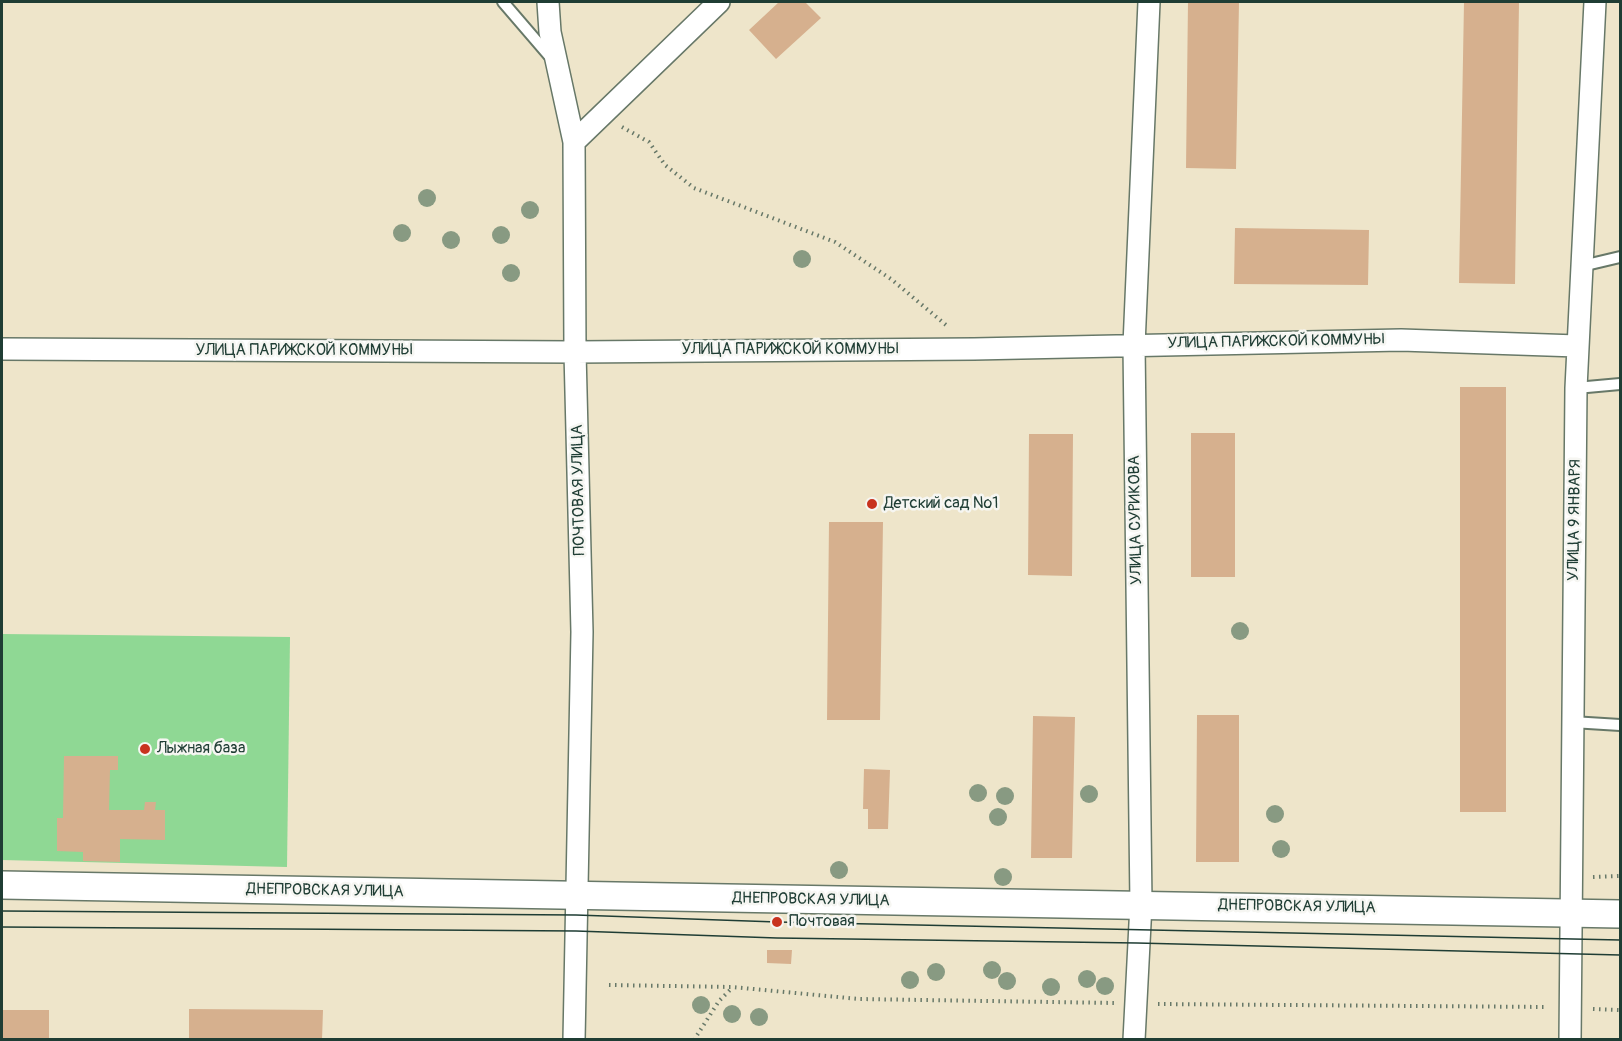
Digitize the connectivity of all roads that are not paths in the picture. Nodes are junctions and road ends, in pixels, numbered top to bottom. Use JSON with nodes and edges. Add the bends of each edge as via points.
{"nodes":[{"id":1,"x":503,"y":2,"type":"edge"},
{"id":2,"x":548,"y":2,"type":"edge"},
{"id":3,"x":719,"y":2,"type":"edge"},
{"id":4,"x":1149,"y":2,"type":"edge"},
{"id":5,"x":1595,"y":2,"type":"edge"},
{"id":6,"x":556,"y":64,"type":"junction"},
{"id":7,"x":574,"y":142,"type":"junction"},
{"id":8,"x":1620,"y":258,"type":"edge"},
{"id":9,"x":1582,"y":266,"type":"junction"},
{"id":10,"x":1134,"y":345,"type":"junction"},
{"id":11,"x":1578,"y":346,"type":"junction"},
{"id":12,"x":2,"y":349,"type":"edge"},
{"id":13,"x":575,"y":352,"type":"junction"},
{"id":14,"x":1620,"y":384,"type":"edge"},
{"id":15,"x":1576,"y":388,"type":"junction"},
{"id":16,"x":1572,"y":722,"type":"junction"},
{"id":17,"x":1620,"y":725,"type":"edge"},
{"id":18,"x":2,"y":885,"type":"edge"},
{"id":19,"x":578,"y":896,"type":"junction"},
{"id":20,"x":1141,"y":904,"type":"junction"},
{"id":21,"x":1571,"y":913,"type":"junction"},
{"id":22,"x":1620,"y":914,"type":"edge"},
{"id":23,"x":574,"y":1040,"type":"edge"},
{"id":24,"x":1134,"y":1040,"type":"edge"},
{"id":25,"x":1570,"y":1040,"type":"edge"}],
"edges":[{"from":1,"to":6,"type":"lane"},
{"from":2,"to":6,"type":"street","name":"ПОЧТОВАЯ УЛИЦА"},
{"from":3,"to":7,"type":"street"},
{"from":4,"to":10,"type":"street","name":"УЛИЦА СУРИКОВА"},
{"from":5,"to":9,"type":"street","name":"УЛИЦА 9 ЯНВАРЯ"},
{"from":6,"to":7,"type":"street","name":"ПОЧТОВАЯ УЛИЦА"},
{"from":7,"to":13,"type":"street","name":"ПОЧТОВАЯ УЛИЦА"},
{"from":8,"to":9,"type":"lane"},
{"from":9,"to":11,"type":"street","name":"УЛИЦА 9 ЯНВАРЯ"},
{"from":10,"to":11,"type":"street","name":"УЛИЦА ПАРИЖСКОЙ КОММУНЫ","via":[[1401,340]]},
{"from":10,"to":13,"type":"street","name":"УЛИЦА ПАРИЖСКОЙ КОММУНЫ"},
{"from":10,"to":20,"type":"street","name":"УЛИЦА СУРИКОВА"},
{"from":11,"to":15,"type":"street","name":"УЛИЦА 9 ЯНВАРЯ"},
{"from":12,"to":13,"type":"street","name":"УЛИЦА ПАРИЖСКОЙ КОММУНЫ"},
{"from":13,"to":19,"type":"street","name":"ПОЧТОВАЯ УЛИЦА","via":[[582,632]]},
{"from":14,"to":15,"type":"lane"},
{"from":15,"to":16,"type":"street","name":"УЛИЦА 9 ЯНВАРЯ"},
{"from":16,"to":17,"type":"lane"},
{"from":16,"to":21,"type":"street","name":"УЛИЦА 9 ЯНВАРЯ"},
{"from":18,"to":19,"type":"street","name":"ДНЕПРОВСКАЯ УЛИЦА"},
{"from":19,"to":20,"type":"street","name":"ДНЕПРОВСКАЯ УЛИЦА"},
{"from":19,"to":23,"type":"street","name":"ПОЧТОВАЯ УЛИЦА"},
{"from":20,"to":21,"type":"street","name":"ДНЕПРОВСКАЯ УЛИЦА"},
{"from":20,"to":24,"type":"street","name":"УЛИЦА СУРИКОВА"},
{"from":21,"to":22,"type":"street","name":"ДНЕПРОВСКАЯ УЛИЦА"},
{"from":21,"to":25,"type":"street","name":"УЛИЦА 9 ЯНВАРЯ"}]}
